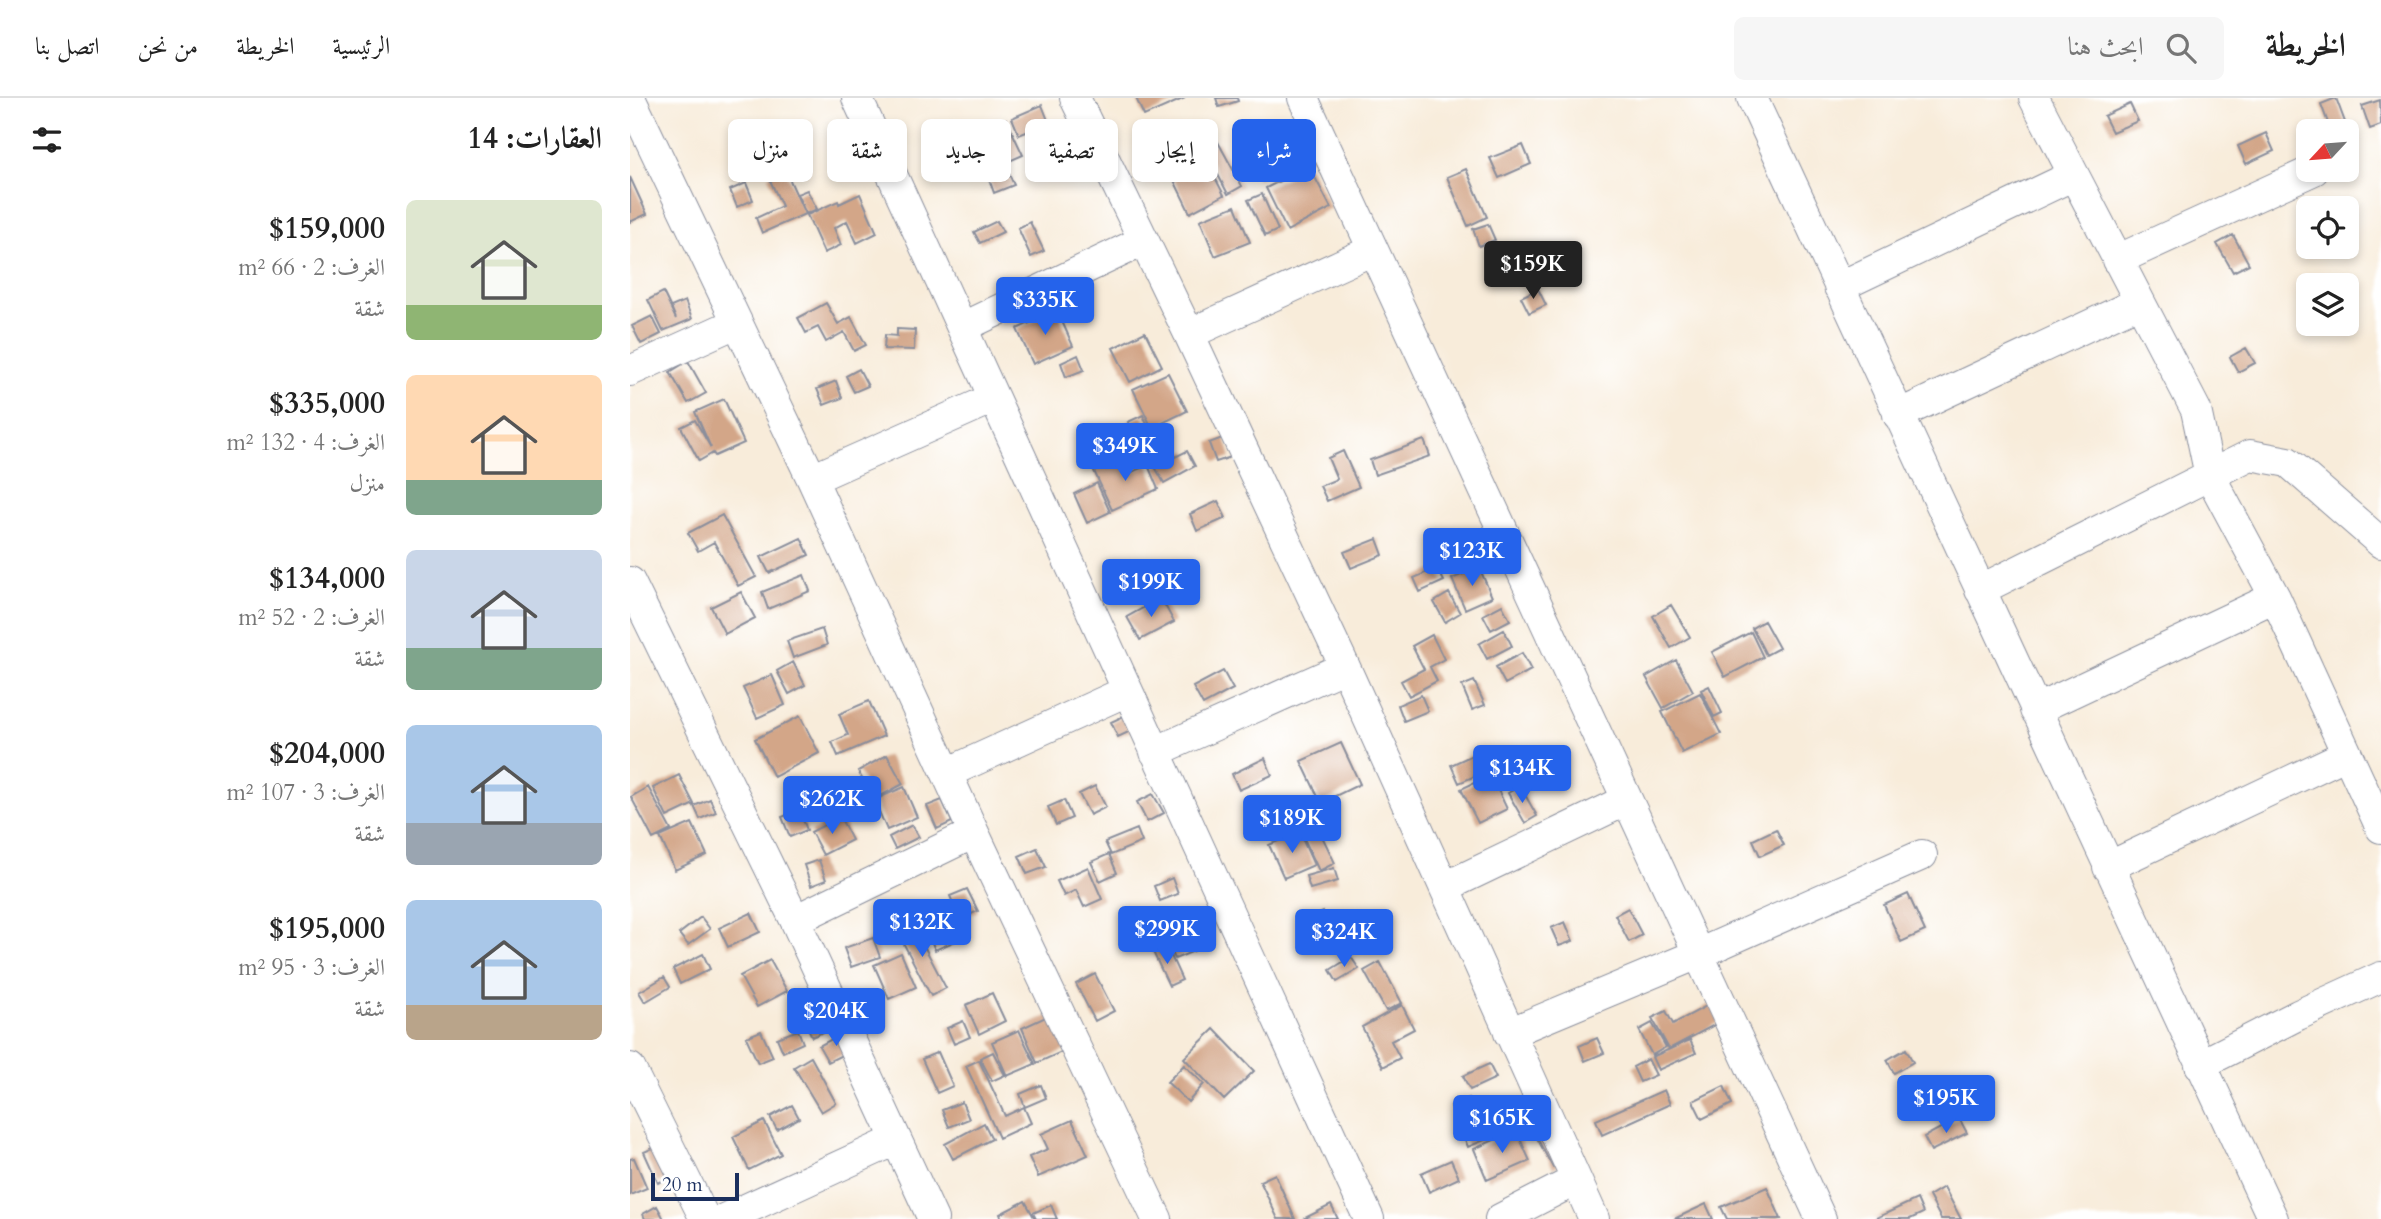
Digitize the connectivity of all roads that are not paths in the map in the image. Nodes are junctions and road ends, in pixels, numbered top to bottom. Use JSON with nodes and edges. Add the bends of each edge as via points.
{"nodes":[{"id":1,"x":631,"y":98,"type":"edge"},
{"id":2,"x":857,"y":98,"type":"edge"},
{"id":3,"x":1075,"y":98,"type":"edge"},
{"id":4,"x":1303,"y":98,"type":"edge"},
{"id":5,"x":1752,"y":98,"type":"edge"},
{"id":6,"x":2034,"y":98,"type":"edge"},
{"id":7,"x":2074,"y":175,"type":"junction"},
{"id":8,"x":2296,"y":178,"type":"edge"},
{"id":9,"x":1143,"y":241,"type":"junction"},
{"id":10,"x":1373,"y":250,"type":"junction"},
{"id":11,"x":2117,"y":260,"type":"junction"},
{"id":12,"x":1839,"y":287,"type":"junction"},
{"id":13,"x":2139,"y":302,"type":"junction"},
{"id":14,"x":736,"y":323,"type":"junction"},
{"id":15,"x":963,"y":327,"type":"junction"},
{"id":16,"x":1189,"y":334,"type":"junction"},
{"id":17,"x":630,"y":371,"type":"edge"},
{"id":18,"x":995,"y":398,"type":"junction"},
{"id":19,"x":1898,"y":415,"type":"junction"},
{"id":20,"x":2210,"y":476,"type":"junction"},
{"id":21,"x":811,"y":479,"type":"junction"},
{"id":22,"x":2381,"y":543,"type":"edge"},
{"id":23,"x":630,"y":584,"type":"edge"},
{"id":24,"x":1980,"y":590,"type":"junction"},
{"id":25,"x":2275,"y":597,"type":"junction"},
{"id":26,"x":1345,"y":667,"type":"junction"},
{"id":27,"x":1127,"y":691,"type":"junction"},
{"id":28,"x":2035,"y":710,"type":"junction"},
{"id":29,"x":1155,"y":752,"type":"junction"},
{"id":30,"x":2347,"y":754,"type":"junction"},
{"id":31,"x":947,"y":773,"type":"junction"},
{"id":32,"x":1627,"y":800,"type":"junction"},
{"id":33,"x":2381,"y":828,"type":"edge"},
{"id":34,"x":974,"y":833,"type":"junction"},
{"id":35,"x":1922,"y":855,"type":"dead end"},
{"id":36,"x":2108,"y":867,"type":"junction"},
{"id":37,"x":1445,"y":887,"type":"junction"},
{"id":38,"x":795,"y":919,"type":"junction"},
{"id":39,"x":1698,"y":954,"type":"junction"},
{"id":40,"x":2381,"y":977,"type":"edge"},
{"id":41,"x":1509,"y":1033,"type":"junction"},
{"id":42,"x":2200,"y":1065,"type":"junction"},
{"id":43,"x":630,"y":1068,"type":"edge"},
{"id":44,"x":896,"y":1140,"type":"junction"},
{"id":45,"x":1576,"y":1180,"type":"junction"},
{"id":46,"x":705,"y":1219,"type":"edge"},
{"id":47,"x":724,"y":1219,"type":"edge"},
{"id":48,"x":933,"y":1219,"type":"edge"},
{"id":49,"x":1157,"y":1219,"type":"edge"},
{"id":50,"x":1369,"y":1219,"type":"edge"},
{"id":51,"x":1500,"y":1219,"type":"edge"},
{"id":52,"x":1594,"y":1219,"type":"edge"},
{"id":53,"x":1821,"y":1219,"type":"edge"},
{"id":54,"x":2273,"y":1219,"type":"edge"}],
"edges":[{"from":1,"to":14,"type":"street"},
{"from":2,"to":15,"type":"street"},
{"from":3,"to":9,"type":"street"},
{"from":4,"to":10,"type":"street"},
{"from":5,"to":12,"type":"street"},
{"from":6,"to":7,"type":"street"},
{"from":7,"to":11,"type":"street"},
{"from":7,"to":12,"type":"street"},
{"from":8,"to":11,"type":"street"},
{"from":9,"to":15,"type":"street"},
{"from":9,"to":16,"type":"street"},
{"from":10,"to":16,"type":"street"},
{"from":10,"to":32,"type":"street"},
{"from":11,"to":13,"type":"street"},
{"from":12,"to":19,"type":"street"},
{"from":13,"to":19,"type":"street"},
{"from":13,"to":20,"type":"street","via":[[2196,410]]},
{"from":14,"to":17,"type":"street"},
{"from":14,"to":21,"type":"street"},
{"from":15,"to":18,"type":"street"},
{"from":16,"to":26,"type":"street"},
{"from":18,"to":21,"type":"street"},
{"from":18,"to":27,"type":"street"},
{"from":19,"to":24,"type":"street"},
{"from":20,"to":22,"type":"street","via":[[2250,455],[2288,462]]},
{"from":20,"to":24,"type":"street"},
{"from":20,"to":25,"type":"street"},
{"from":21,"to":31,"type":"street"},
{"from":23,"to":38,"type":"street"},
{"from":24,"to":28,"type":"street"},
{"from":25,"to":28,"type":"street"},
{"from":25,"to":30,"type":"street"},
{"from":26,"to":29,"type":"street"},
{"from":26,"to":37,"type":"street"},
{"from":27,"to":29,"type":"street"},
{"from":27,"to":31,"type":"street"},
{"from":28,"to":36,"type":"street"},
{"from":29,"to":50,"type":"street"},
{"from":30,"to":33,"type":"street"},
{"from":30,"to":36,"type":"street"},
{"from":31,"to":34,"type":"street"},
{"from":32,"to":37,"type":"street"},
{"from":32,"to":39,"type":"street"},
{"from":34,"to":38,"type":"street"},
{"from":34,"to":49,"type":"street"},
{"from":35,"to":39,"type":"street"},
{"from":36,"to":42,"type":"street"},
{"from":37,"to":41,"type":"street"},
{"from":38,"to":44,"type":"street"},
{"from":39,"to":41,"type":"street"},
{"from":39,"to":53,"type":"street"},
{"from":40,"to":42,"type":"street"},
{"from":41,"to":45,"type":"street"},
{"from":42,"to":54,"type":"street"},
{"from":43,"to":46,"type":"street"},
{"from":44,"to":47,"type":"street"},
{"from":44,"to":48,"type":"street"},
{"from":45,"to":51,"type":"street"},
{"from":45,"to":52,"type":"street"}]}
